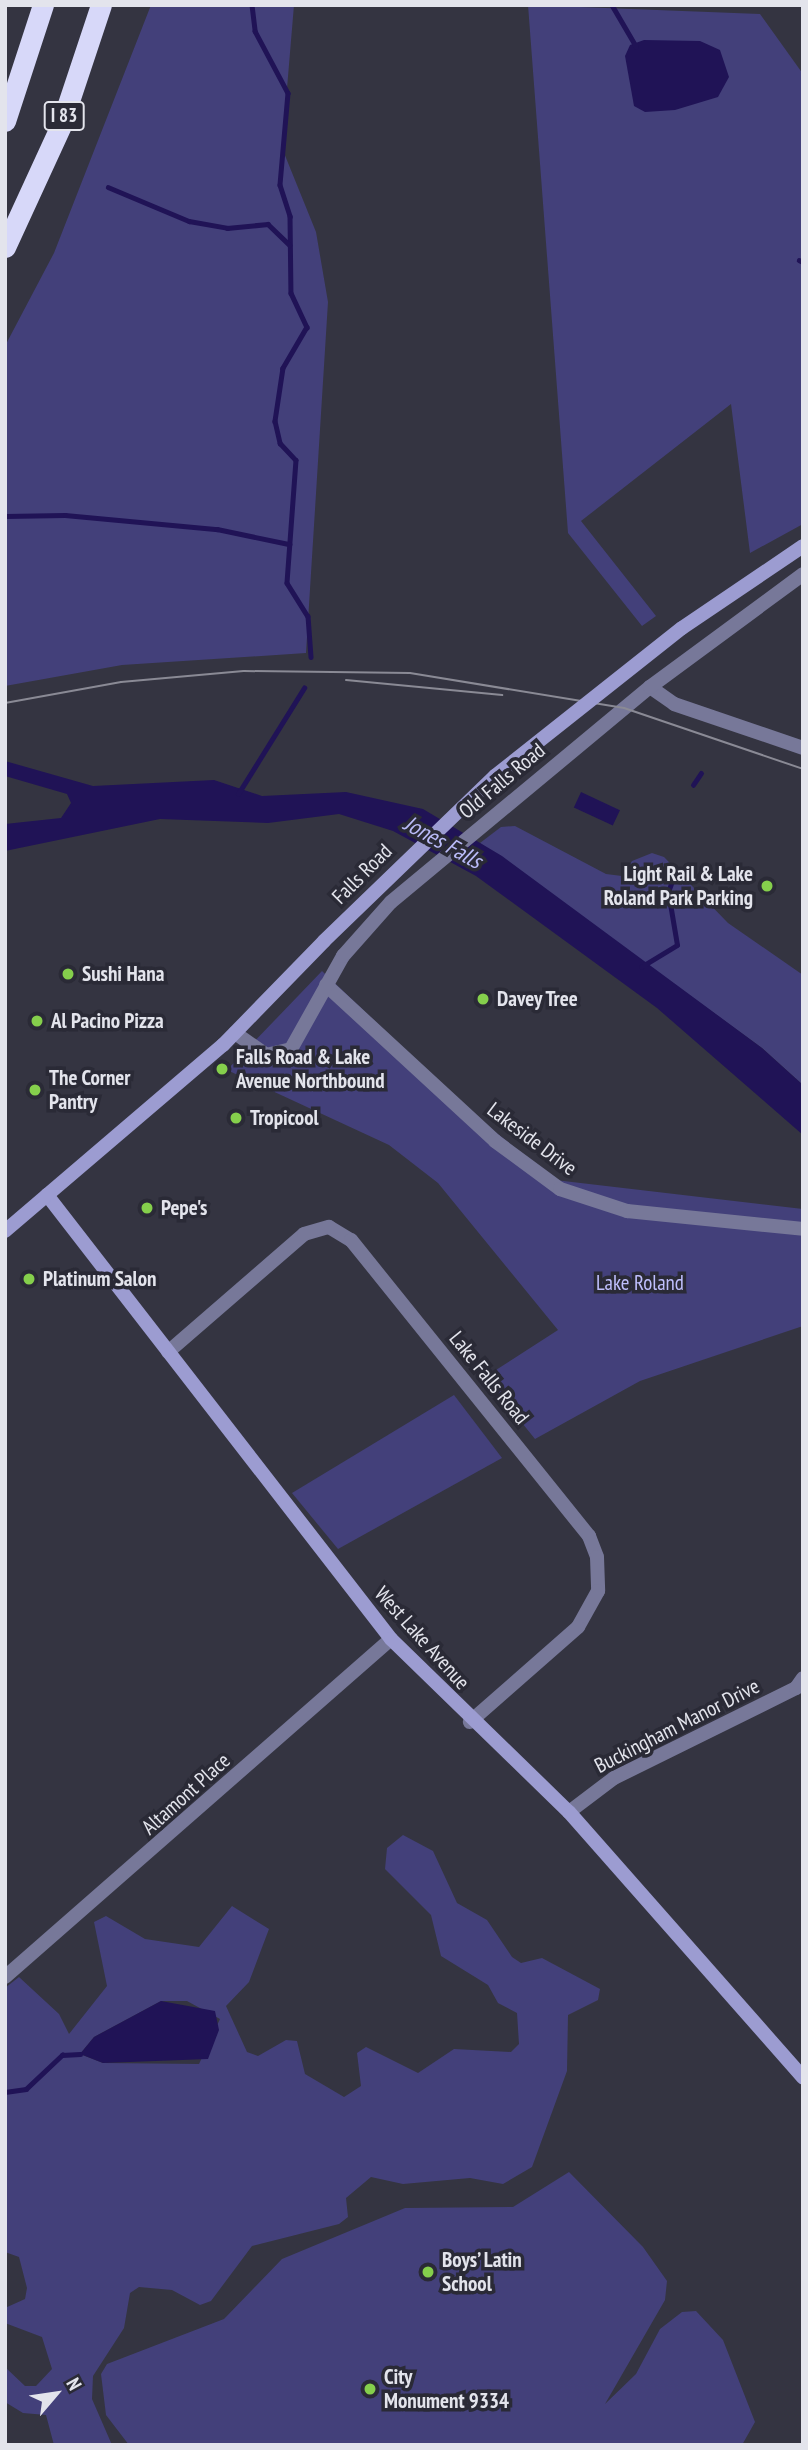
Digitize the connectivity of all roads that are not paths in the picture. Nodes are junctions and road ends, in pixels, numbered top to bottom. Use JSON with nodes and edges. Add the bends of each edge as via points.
{"nodes":[{"id":1,"x":43,"y":5,"type":"edge"},
{"id":2,"x":101,"y":5,"type":"edge"},
{"id":3,"x":5,"y":121,"type":"edge"},
{"id":4,"x":5,"y":247,"type":"edge"},
{"id":5,"x":803,"y":546,"type":"edge"},
{"id":6,"x":803,"y":573,"type":"edge"},
{"id":7,"x":650,"y":687,"type":"junction"},
{"id":8,"x":803,"y":748,"type":"edge"},
{"id":9,"x":326,"y":985,"type":"junction"},
{"id":10,"x":235,"y":1033,"type":"junction"},
{"id":11,"x":47,"y":1195,"type":"junction"},
{"id":12,"x":803,"y":1229,"type":"edge"},
{"id":13,"x":5,"y":1231,"type":"edge"},
{"id":14,"x":167,"y":1352,"type":"junction"},
{"id":15,"x":391,"y":1639,"type":"junction"},
{"id":16,"x":803,"y":1678,"type":"edge"},
{"id":17,"x":470,"y":1722,"type":"junction"},
{"id":18,"x":569,"y":1812,"type":"junction"},
{"id":19,"x":5,"y":1977,"type":"edge"},
{"id":20,"x":803,"y":2077,"type":"edge"}],
"edges":[{"from":1,"to":3,"type":"highway","number":"I 83"},
{"from":2,"to":4,"type":"highway","number":"I 83","via":[[61,125]]},
{"from":5,"to":10,"type":"street","name":"Falls Road","bridge":true,"via":[[682,628],[505,768]]},
{"from":6,"to":7,"type":"street","name":"Old Falls Road"},
{"from":7,"to":8,"type":"street","via":[[674,704]]},
{"from":7,"to":9,"type":"street","name":"Old Falls Road","via":[[438,862],[355,939]]},
{"from":9,"to":10,"type":"street","name":"Old Falls Road","via":[[291,1049],[265,1055]]},
{"from":9,"to":12,"type":"street","name":"Lakeside Drive","via":[[495,1141],[561,1189],[627,1210]]},
{"from":10,"to":11,"type":"street","name":"Falls Road"},
{"from":11,"to":13,"type":"street","name":"Falls Road"},
{"from":11,"to":14,"type":"street","name":"West Lake Avenue"},
{"from":14,"to":15,"type":"street","name":"West Lake Avenue"},
{"from":14,"to":17,"type":"street","name":"Lake Falls Road","via":[[304,1234],[330,1227],[351,1240],[584,1530],[597,1557],[598,1591],[578,1627]]},
{"from":15,"to":17,"type":"street","name":"West Lake Avenue"},
{"from":15,"to":19,"type":"street","name":"Altamont Place"},
{"from":16,"to":18,"type":"street","name":"Buckingham Manor Drive","via":[[796,1688],[614,1778]]},
{"from":17,"to":18,"type":"street","name":"West Lake Avenue"},
{"from":18,"to":20,"type":"street","name":"West Lake Avenue"}]}
